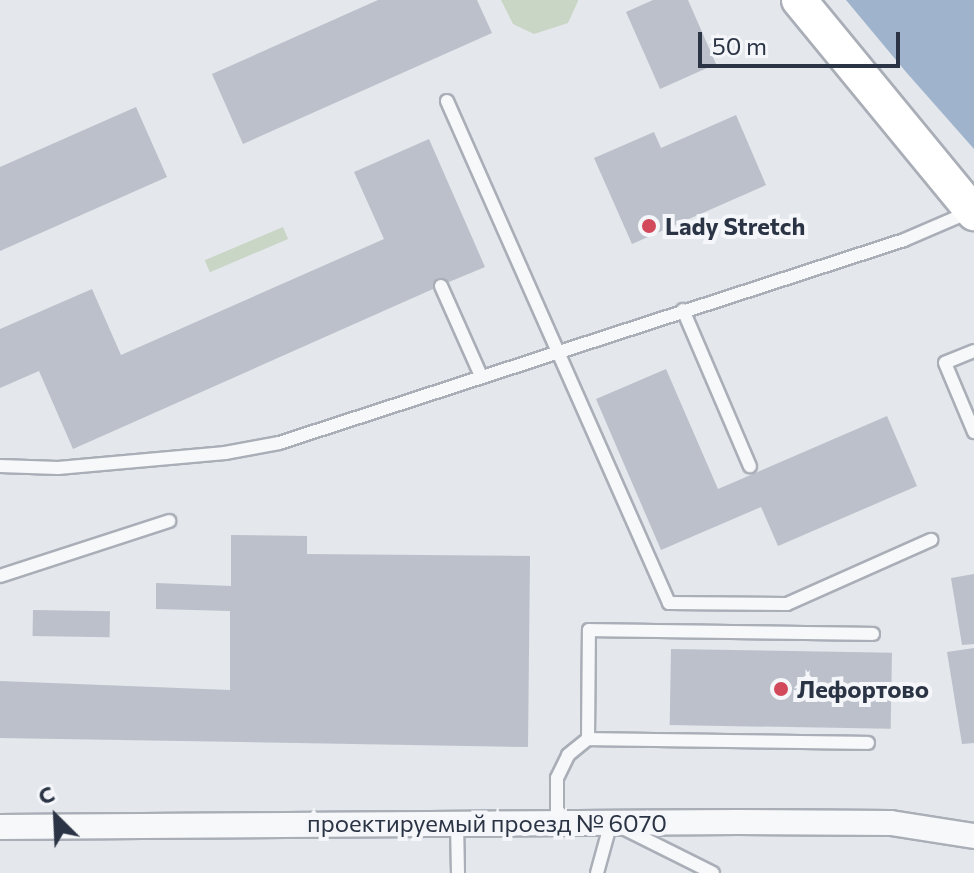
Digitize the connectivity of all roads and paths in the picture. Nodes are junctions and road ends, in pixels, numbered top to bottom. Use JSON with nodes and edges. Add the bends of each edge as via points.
{"nodes":[{"id":1,"x":799,"y":0,"type":"edge"},
{"id":2,"x":447,"y":101,"type":"dead end"},
{"id":3,"x":973,"y":212,"type":"edge"},
{"id":4,"x":441,"y":286,"type":"dead end"},
{"id":5,"x":683,"y":310,"type":"junction"},
{"id":6,"x":557,"y":350,"type":"junction"},
{"id":7,"x":974,"y":351,"type":"edge"},
{"id":8,"x":481,"y":376,"type":"junction"},
{"id":9,"x":974,"y":432,"type":"edge"},
{"id":10,"x":0,"y":466,"type":"edge"},
{"id":11,"x":750,"y":466,"type":"dead end"},
{"id":12,"x":169,"y":521,"type":"dead end"},
{"id":13,"x":931,"y":540,"type":"dead end"},
{"id":14,"x":0,"y":576,"type":"edge"},
{"id":15,"x":873,"y":634,"type":"dead end"},
{"id":16,"x":588,"y":739,"type":"junction"},
{"id":17,"x":868,"y":743,"type":"dead end"},
{"id":18,"x":457,"y":822,"type":"junction"},
{"id":19,"x":611,"y":822,"type":"junction"},
{"id":20,"x":557,"y":824,"type":"junction"},
{"id":21,"x":0,"y":827,"type":"edge"},
{"id":22,"x":974,"y":836,"type":"edge"},
{"id":23,"x":458,"y":873,"type":"edge"},
{"id":24,"x":597,"y":873,"type":"edge"},
{"id":25,"x":713,"y":873,"type":"edge"}],
"edges":[{"from":1,"to":3,"type":"main road"},
{"from":2,"to":6,"type":"lane"},
{"from":3,"to":5,"type":"lane","via":[[916,236]]},
{"from":4,"to":8,"type":"lane"},
{"from":5,"to":6,"type":"lane"},
{"from":5,"to":11,"type":"lane"},
{"from":6,"to":8,"type":"lane"},
{"from":6,"to":13,"type":"lane","via":[[669,603],[787,604]]},
{"from":7,"to":9,"type":"lane","via":[[945,363]]},
{"from":8,"to":10,"type":"lane","via":[[256,449],[58,468]]},
{"from":12,"to":14,"type":"lane"},
{"from":15,"to":16,"type":"lane","via":[[589,630]]},
{"from":16,"to":17,"type":"lane"},
{"from":16,"to":20,"type":"lane","via":[[568,755],[557,778]]},
{"from":18,"to":20,"type":"street","name":"проектируемый проезд № 6070"},
{"from":18,"to":21,"type":"street","name":"проектируемый проезд № 6070"},
{"from":18,"to":23,"type":"lane"},
{"from":19,"to":20,"type":"street","name":"проектируемый проезд № 6070"},
{"from":19,"to":22,"type":"street","name":"проектируемый проезд № 6070","via":[[891,823]]},
{"from":19,"to":24,"type":"lane"},
{"from":19,"to":25,"type":"lane"}]}
